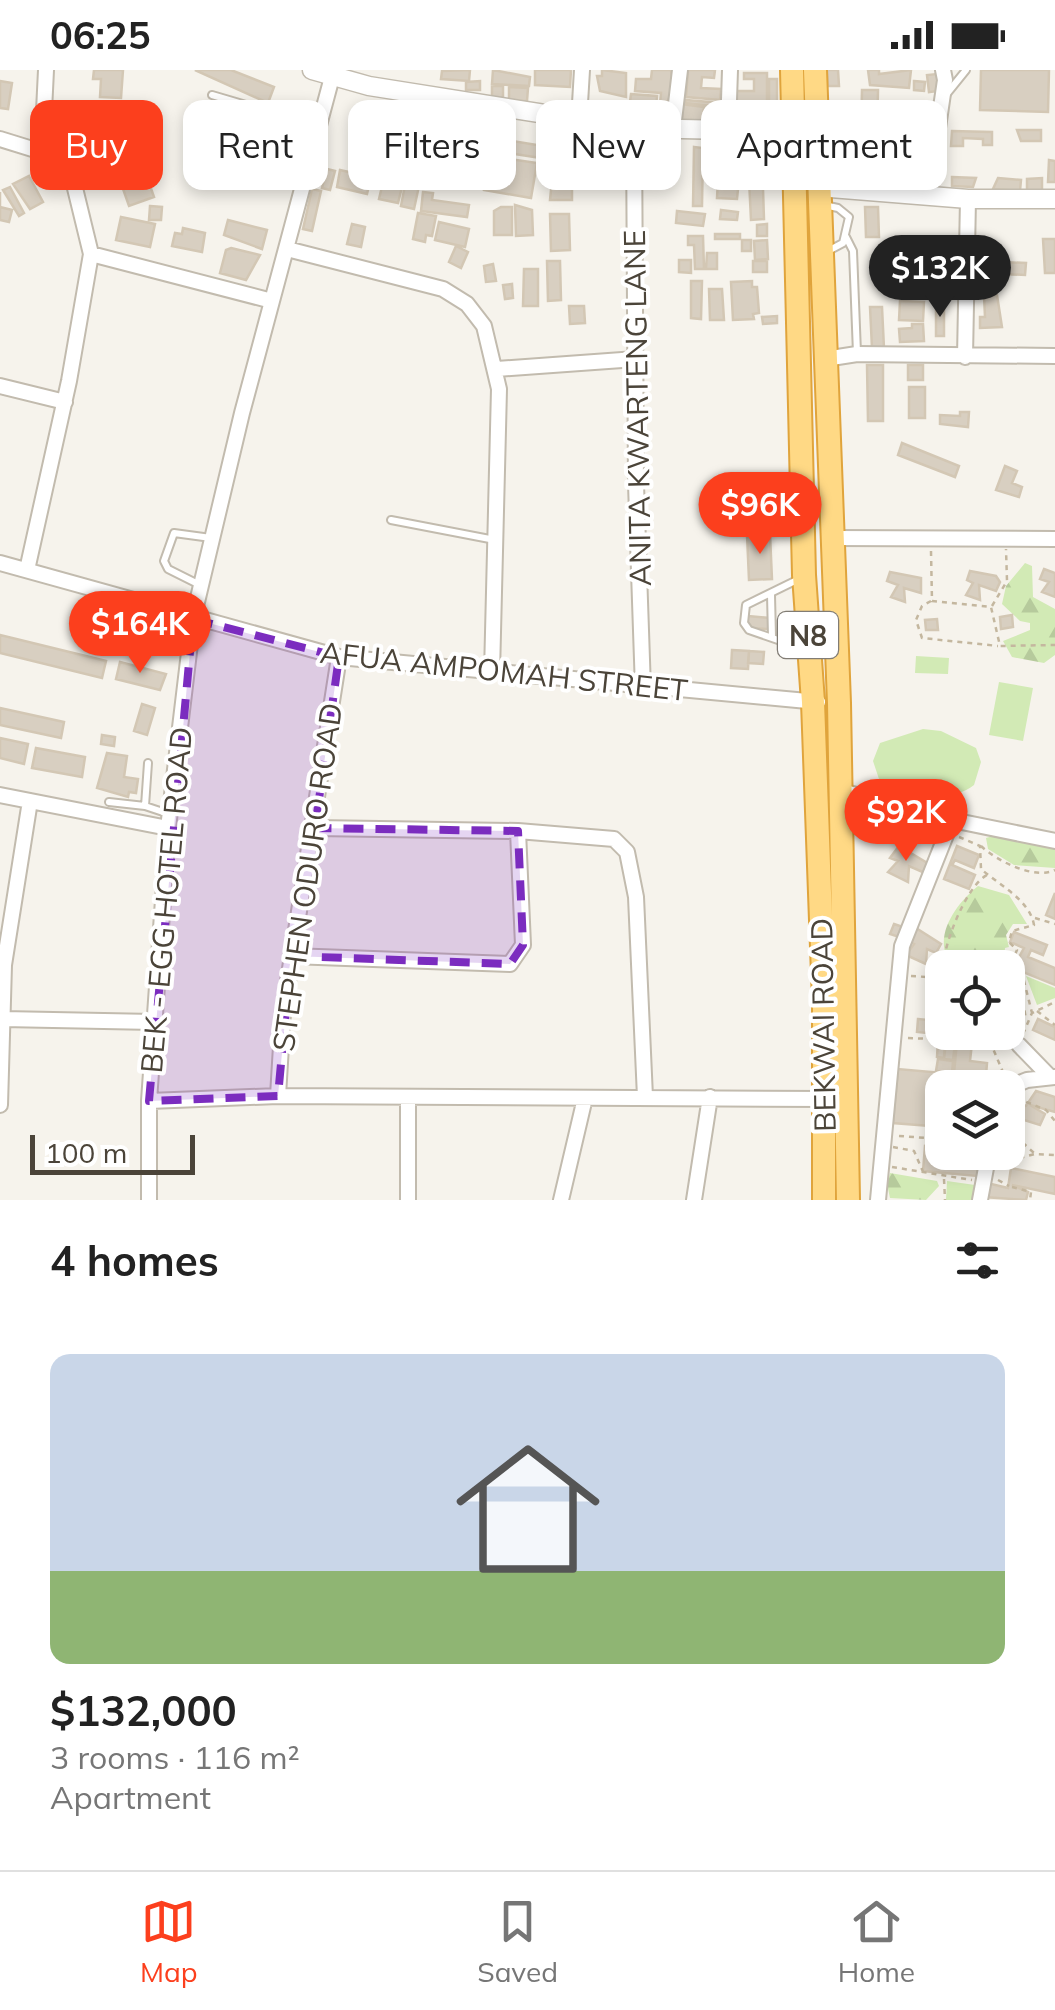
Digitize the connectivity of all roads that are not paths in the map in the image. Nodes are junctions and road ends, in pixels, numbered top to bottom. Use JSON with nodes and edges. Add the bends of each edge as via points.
{"nodes":[{"id":1,"x":46,"y":70,"type":"edge"},
{"id":2,"x":312,"y":70,"type":"edge"},
{"id":3,"x":582,"y":70,"type":"edge"},
{"id":4,"x":680,"y":70,"type":"edge"},
{"id":5,"x":730,"y":70,"type":"edge"},
{"id":6,"x":792,"y":70,"type":"edge"},
{"id":7,"x":815,"y":70,"type":"edge"},
{"id":8,"x":942,"y":70,"type":"edge"},
{"id":9,"x":966,"y":70,"type":"edge"},
{"id":10,"x":332,"y":77,"type":"junction"},
{"id":11,"x":370,"y":78,"type":"edge"},
{"id":12,"x":212,"y":95,"type":"dead end"},
{"id":13,"x":943,"y":98,"type":"junction"},
{"id":14,"x":45,"y":100,"type":"edge"},
{"id":15,"x":229,"y":100,"type":"edge"},
{"id":16,"x":325,"y":100,"type":"edge"},
{"id":17,"x":580,"y":100,"type":"edge"},
{"id":18,"x":676,"y":100,"type":"edge"},
{"id":19,"x":729,"y":100,"type":"edge"},
{"id":20,"x":792,"y":100,"type":"edge"},
{"id":21,"x":816,"y":100,"type":"edge"},
{"id":22,"x":536,"y":111,"type":"edge"},
{"id":23,"x":0,"y":139,"type":"edge"},
{"id":24,"x":30,"y":148,"type":"edge"},
{"id":25,"x":75,"y":190,"type":"edge"},
{"id":26,"x":302,"y":190,"type":"edge"},
{"id":27,"x":635,"y":190,"type":"edge"},
{"id":28,"x":794,"y":190,"type":"edge"},
{"id":29,"x":818,"y":190,"type":"edge"},
{"id":30,"x":818,"y":196,"type":"junction"},
{"id":31,"x":928,"y":196,"type":"junction"},
{"id":32,"x":968,"y":199,"type":"junction"},
{"id":33,"x":1055,"y":200,"type":"edge"},
{"id":34,"x":846,"y":237,"type":"junction"},
{"id":35,"x":287,"y":249,"type":"junction"},
{"id":36,"x":822,"y":253,"type":"junction"},
{"id":37,"x":91,"y":254,"type":"junction"},
{"id":38,"x":272,"y":301,"type":"junction"},
{"id":39,"x":857,"y":354,"type":"junction"},
{"id":40,"x":1055,"y":356,"type":"edge"},
{"id":41,"x":965,"y":357,"type":"junction"},
{"id":42,"x":636,"y":358,"type":"junction"},
{"id":43,"x":825,"y":358,"type":"junction"},
{"id":44,"x":497,"y":369,"type":"junction"},
{"id":45,"x":0,"y":386,"type":"edge"},
{"id":46,"x":65,"y":402,"type":"junction"},
{"id":47,"x":800,"y":424,"type":"junction"},
{"id":48,"x":830,"y":425,"type":"junction"},
{"id":49,"x":392,"y":520,"type":"dead end"},
{"id":50,"x":212,"y":538,"type":"junction"},
{"id":51,"x":833,"y":538,"type":"junction"},
{"id":52,"x":1055,"y":538,"type":"edge"},
{"id":53,"x":496,"y":540,"type":"junction"},
{"id":54,"x":0,"y":563,"type":"edge"},
{"id":55,"x":27,"y":570,"type":"junction"},
{"id":56,"x":804,"y":575,"type":"junction"},
{"id":57,"x":201,"y":586,"type":"junction"},
{"id":58,"x":771,"y":595,"type":"junction"},
{"id":59,"x":194,"y":618,"type":"junction"},
{"id":60,"x":772,"y":637,"type":"junction"},
{"id":61,"x":810,"y":652,"type":"junction"},
{"id":62,"x":339,"y":657,"type":"junction"},
{"id":63,"x":492,"y":673,"type":"junction"},
{"id":64,"x":643,"y":689,"type":"junction"},
{"id":65,"x":814,"y":702,"type":"junction"},
{"id":66,"x":839,"y":702,"type":"junction"},
{"id":67,"x":148,"y":762,"type":"dead end"},
{"id":68,"x":841,"y":791,"type":"junction"},
{"id":69,"x":0,"y":795,"type":"edge"},
{"id":70,"x":30,"y":801,"type":"junction"},
{"id":71,"x":109,"y":802,"type":"dead end"},
{"id":72,"x":144,"y":806,"type":"junction"},
{"id":73,"x":952,"y":820,"type":"junction"},
{"id":74,"x":169,"y":821,"type":"junction"},
{"id":75,"x":315,"y":828,"type":"junction"},
{"id":76,"x":518,"y":831,"type":"junction"},
{"id":77,"x":1055,"y":840,"type":"edge"},
{"id":78,"x":291,"y":956,"type":"junction"},
{"id":79,"x":3,"y":1018,"type":"junction"},
{"id":80,"x":154,"y":1022,"type":"junction"},
{"id":81,"x":1024,"y":1050,"type":"edge"},
{"id":82,"x":1052,"y":1077,"type":"edge"},
{"id":83,"x":1025,"y":1083,"type":"edge"},
{"id":84,"x":278,"y":1096,"type":"junction"},
{"id":85,"x":645,"y":1097,"type":"junction"},
{"id":86,"x":710,"y":1097,"type":"junction"},
{"id":87,"x":408,"y":1098,"type":"junction"},
{"id":88,"x":585,"y":1098,"type":"junction"},
{"id":89,"x":837,"y":1100,"type":"junction"},
{"id":90,"x":149,"y":1101,"type":"junction"},
{"id":91,"x":0,"y":1105,"type":"edge"},
{"id":92,"x":986,"y":1170,"type":"edge"},
{"id":93,"x":149,"y":1200,"type":"edge"},
{"id":94,"x":408,"y":1200,"type":"edge"},
{"id":95,"x":561,"y":1200,"type":"edge"},
{"id":96,"x":694,"y":1200,"type":"edge"},
{"id":97,"x":824,"y":1200,"type":"edge"},
{"id":98,"x":848,"y":1200,"type":"edge"},
{"id":99,"x":878,"y":1200,"type":"edge"},
{"id":100,"x":980,"y":1200,"type":"edge"}],
"edges":[{"from":1,"to":14,"type":"street"},
{"from":2,"to":10,"type":"street"},
{"from":3,"to":17,"type":"street"},
{"from":4,"to":18,"type":"street"},
{"from":5,"to":19,"type":"street"},
{"from":6,"to":20,"type":"highway","name":"BEKWAI ROAD","number":"N8"},
{"from":7,"to":21,"type":"highway","name":"BEKWAI ROAD","number":"N8"},
{"from":8,"to":13,"type":"street"},
{"from":9,"to":13,"type":"lane"},
{"from":10,"to":11,"type":"street"},
{"from":10,"to":16,"type":"street","name":"BEK - EGG HOTEL ROAD"},
{"from":11,"to":22,"type":"street"},
{"from":12,"to":15,"type":"lane"},
{"from":13,"to":31,"type":"street"},
{"from":23,"to":24,"type":"street"},
{"from":25,"to":37,"type":"street"},
{"from":26,"to":35,"type":"street","name":"BEK - EGG HOTEL ROAD"},
{"from":27,"to":42,"type":"street","name":"ANITA KWARTENG LANE"},
{"from":28,"to":47,"type":"highway","name":"BEKWAI ROAD","number":"N8"},
{"from":29,"to":30,"type":"highway","name":"BEKWAI ROAD","number":"N8"},
{"from":30,"to":31,"type":"street"},
{"from":30,"to":34,"type":"lane","via":[[849,218]]},
{"from":30,"to":36,"type":"highway","name":"BEKWAI ROAD","number":"N8"},
{"from":31,"to":32,"type":"street"},
{"from":32,"to":33,"type":"street"},
{"from":32,"to":41,"type":"street"},
{"from":34,"to":36,"type":"lane"},
{"from":34,"to":39,"type":"lane","via":[[853,251]]},
{"from":35,"to":38,"type":"street","name":"BEK - EGG HOTEL ROAD"},
{"from":35,"to":44,"type":"street","via":[[443,289],[484,326]]},
{"from":36,"to":43,"type":"highway","name":"BEKWAI ROAD","number":"N8"},
{"from":37,"to":38,"type":"street"},
{"from":37,"to":46,"type":"street"},
{"from":38,"to":50,"type":"street","name":"BEK - EGG HOTEL ROAD"},
{"from":39,"to":41,"type":"street"},
{"from":39,"to":43,"type":"street"},
{"from":40,"to":41,"type":"street"},
{"from":42,"to":44,"type":"street"},
{"from":42,"to":64,"type":"street","name":"ANITA KWARTENG LANE"},
{"from":43,"to":48,"type":"highway","name":"BEKWAI ROAD","number":"N8"},
{"from":44,"to":53,"type":"street"},
{"from":45,"to":46,"type":"street"},
{"from":46,"to":55,"type":"street"},
{"from":47,"to":48,"type":"highway"},
{"from":47,"to":56,"type":"highway","name":"BEKWAI ROAD","number":"N8"},
{"from":48,"to":51,"type":"highway","name":"BEKWAI ROAD","number":"N8"},
{"from":49,"to":53,"type":"lane"},
{"from":50,"to":57,"type":"street","name":"BEK - EGG HOTEL ROAD"},
{"from":50,"to":57,"type":"lane","via":[[174,533],[164,562]]},
{"from":51,"to":52,"type":"street"},
{"from":51,"to":66,"type":"highway","name":"BEKWAI ROAD","number":"N8"},
{"from":53,"to":63,"type":"street"},
{"from":54,"to":55,"type":"street","name":"AFUA AMPOMAH STREET"},
{"from":55,"to":59,"type":"street","name":"AFUA AMPOMAH STREET"},
{"from":56,"to":58,"type":"lane"},
{"from":56,"to":61,"type":"highway","name":"BEKWAI ROAD","number":"N8"},
{"from":57,"to":59,"type":"street","name":"BEK - EGG HOTEL ROAD"},
{"from":58,"to":60,"type":"lane"},
{"from":58,"to":60,"type":"lane","via":[[746,605],[743,613],[747,628]]},
{"from":59,"to":62,"type":"street","name":"AFUA AMPOMAH STREET"},
{"from":59,"to":74,"type":"street","name":"BEK - EGG HOTEL ROAD"},
{"from":60,"to":61,"type":"lane"},
{"from":61,"to":65,"type":"highway","name":"BEKWAI ROAD","number":"N8"},
{"from":62,"to":63,"type":"street","name":"AFUA AMPOMAH STREET"},
{"from":62,"to":75,"type":"street","name":"STEPHEN ODURO ROAD"},
{"from":63,"to":64,"type":"street","name":"AFUA AMPOMAH STREET"},
{"from":64,"to":65,"type":"street","name":"AFUA AMPOMAH STREET"},
{"from":65,"to":66,"type":"street","name":"AFUA AMPOMAH STREET"},
{"from":65,"to":89,"type":"highway","name":"BEKWAI ROAD","number":"N8"},
{"from":66,"to":68,"type":"highway","name":"BEKWAI ROAD","number":"N8"},
{"from":67,"to":72,"type":"lane"},
{"from":68,"to":73,"type":"street"},
{"from":68,"to":89,"type":"highway","name":"BEKWAI ROAD","number":"N8"},
{"from":69,"to":70,"type":"street"},
{"from":70,"to":74,"type":"street"},
{"from":70,"to":79,"type":"street","via":[[6,950]]},
{"from":71,"to":72,"type":"lane"},
{"from":72,"to":74,"type":"lane"},
{"from":73,"to":77,"type":"street"},
{"from":73,"to":99,"type":"street","via":[[913,912],[896,974]]},
{"from":74,"to":80,"type":"street","name":"BEK - EGG HOTEL ROAD"},
{"from":75,"to":76,"type":"street"},
{"from":75,"to":78,"type":"street","name":"STEPHEN ODURO ROAD"},
{"from":76,"to":78,"type":"street","via":[[522,945],[510,964]]},
{"from":76,"to":85,"type":"street","via":[[598,836],[626,852],[642,958]]},
{"from":78,"to":84,"type":"street","name":"STEPHEN ODURO ROAD"},
{"from":79,"to":80,"type":"street"},
{"from":79,"to":91,"type":"street"},
{"from":80,"to":90,"type":"street","name":"BEK - EGG HOTEL ROAD"},
{"from":81,"to":82,"type":"street"},
{"from":82,"to":83,"type":"street"},
{"from":84,"to":87,"type":"street"},
{"from":84,"to":90,"type":"street"},
{"from":85,"to":86,"type":"street"},
{"from":85,"to":88,"type":"street"},
{"from":86,"to":89,"type":"street"},
{"from":86,"to":96,"type":"street"},
{"from":87,"to":88,"type":"street"},
{"from":87,"to":94,"type":"street"},
{"from":88,"to":95,"type":"street"},
{"from":89,"to":97,"type":"highway","name":"BEKWAI ROAD","number":"N8"},
{"from":89,"to":98,"type":"highway","name":"BEKWAI ROAD","number":"N8"},
{"from":90,"to":93,"type":"street","name":"BEK - EGG HOTEL ROAD"},
{"from":92,"to":100,"type":"street"}]}
